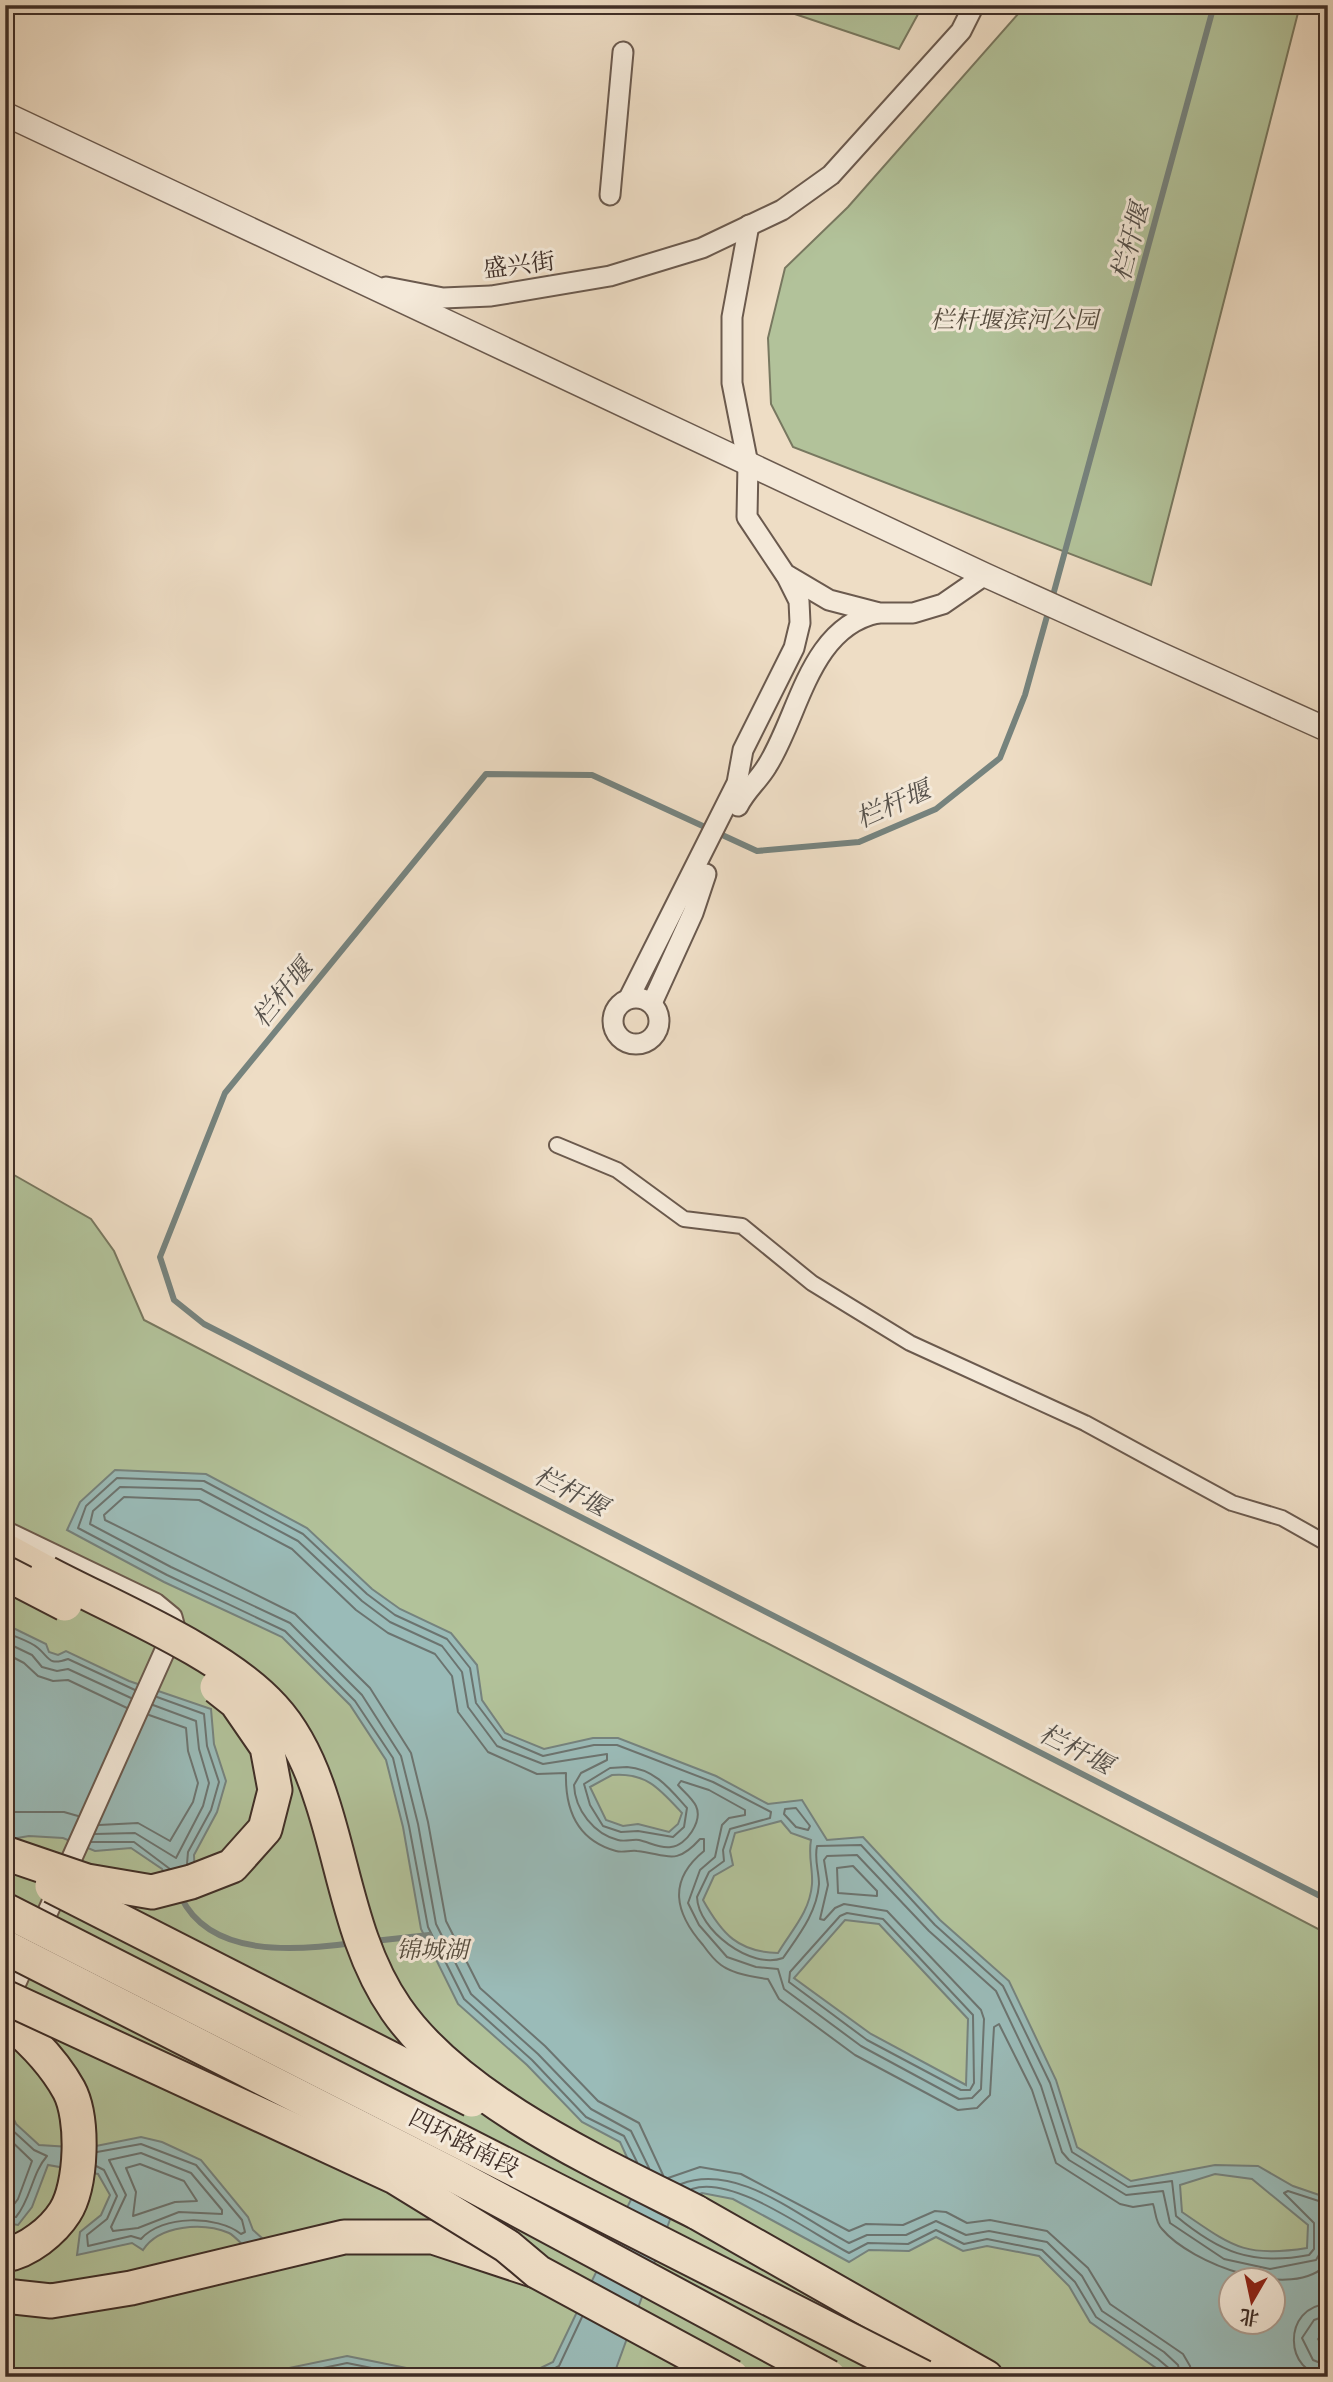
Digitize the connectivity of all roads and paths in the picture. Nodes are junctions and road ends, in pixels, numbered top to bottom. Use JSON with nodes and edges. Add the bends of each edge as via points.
{"nodes":[{"id":1,"x":974,"y":5,"type":"edge"},
{"id":2,"x":623,"y":52,"type":"dead end"},
{"id":3,"x":5,"y":114,"type":"edge"},
{"id":4,"x":610,"y":195,"type":"dead end"},
{"id":5,"x":749,"y":225,"type":"junction"},
{"id":6,"x":358,"y":280,"type":"junction"},
{"id":7,"x":748,"y":464,"type":"junction"},
{"id":8,"x":785,"y":574,"type":"junction"},
{"id":9,"x":985,"y":575,"type":"junction"},
{"id":10,"x":879,"y":613,"type":"junction"},
{"id":11,"x":1328,"y":730,"type":"edge"},
{"id":12,"x":734,"y":799,"type":"junction"},
{"id":13,"x":695,"y":885,"type":"junction"},
{"id":14,"x":629,"y":998,"type":"junction"},
{"id":15,"x":652,"y":1003,"type":"junction"},
{"id":16,"x":557,"y":1145,"type":"dead end"},
{"id":17,"x":5,"y":1531,"type":"edge"},
{"id":18,"x":1328,"y":1544,"type":"edge"},
{"id":19,"x":5,"y":1550,"type":"edge"},
{"id":20,"x":5,"y":1573,"type":"edge"},
{"id":21,"x":5,"y":1853,"type":"edge"},
{"id":22,"x":5,"y":1861,"type":"edge"},
{"id":23,"x":5,"y":1910,"type":"edge"},
{"id":24,"x":5,"y":1947,"type":"edge"},
{"id":25,"x":5,"y":1997,"type":"edge"},
{"id":26,"x":5,"y":2006,"type":"edge"},
{"id":27,"x":5,"y":2018,"type":"edge"},
{"id":28,"x":584,"y":2155,"type":"junction"},
{"id":29,"x":5,"y":2255,"type":"edge"},
{"id":30,"x":538,"y":2272,"type":"junction"},
{"id":31,"x":5,"y":2296,"type":"edge"},
{"id":32,"x":732,"y":2377,"type":"edge"},
{"id":33,"x":829,"y":2377,"type":"edge"},
{"id":34,"x":923,"y":2377,"type":"edge"},
{"id":35,"x":986,"y":2377,"type":"edge"}],
"edges":[{"from":1,"to":5,"type":"street","name":"盛兴街","via":[[961,31],[831,174],[782,210]]},
{"from":2,"to":4,"type":"street"},
{"from":3,"to":6,"type":"street","name":"盛兴街"},
{"from":5,"to":6,"type":"street","name":"盛兴街","via":[[690,252],[545,289],[443,298]]},
{"from":5,"to":7,"type":"street","via":[[732,317],[731,350],[732,383]]},
{"from":6,"to":7,"type":"street"},
{"from":7,"to":8,"type":"street","via":[[747,517]]},
{"from":7,"to":9,"type":"street"},
{"from":8,"to":10,"type":"street","via":[[829,600]]},
{"from":8,"to":12,"type":"street","via":[[799,601],[800,623],[794,648],[743,750]]},
{"from":9,"to":10,"type":"street","via":[[943,604],[913,613]]},
{"from":9,"to":11,"type":"street"},
{"from":10,"to":12,"type":"street","via":[[851,622],[824,648],[767,767]]},
{"from":12,"to":13,"type":"street"},
{"from":13,"to":14,"type":"street","via":[[670,914]]},
{"from":13,"to":15,"type":"street","via":[[693,913]]},
{"from":14,"to":15,"type":"street"},
{"from":14,"to":15,"type":"street","via":[[617,1007],[612,1021],[617,1035],[629,1044],[645,1043],[656,1032],[659,1017]]},
{"from":16,"to":18,"type":"street","via":[[617,1170],[684,1219],[742,1226],[812,1283],[910,1343],[1085,1423],[1232,1503],[1282,1518]]},
{"from":17,"to":26,"type":"street","via":[[155,1603],[172,1617],[175,1628]]},
{"from":19,"to":28,"type":"highway","bridge":true,"via":[[221,1664],[273,1708],[308,1765],[322,1799],[362,1943],[397,2010],[448,2064],[495,2101]]},
{"from":20,"to":21,"type":"highway","bridge":true,"via":[[197,1672],[236,1702],[267,1747],[275,1790],[265,1829],[232,1866],[152,1892],[87,1881]]},
{"from":22,"to":28,"type":"highway","bridge":true},
{"from":23,"to":34,"type":"highway","name":"四环路南段","bridge":true},
{"from":24,"to":33,"type":"highway","name":"四环路南段","bridge":true,"via":[[457,2176]]},
{"from":25,"to":30,"type":"highway","bridge":true,"via":[[394,2177],[508,2246]]},
{"from":27,"to":29,"type":"highway","via":[[38,2045],[71,2092],[81,2134],[66,2211],[43,2237]]},
{"from":28,"to":35,"type":"highway","bridge":true,"via":[[696,2212]]},
{"from":30,"to":31,"type":"highway","via":[[433,2237],[344,2237],[131,2288],[51,2301]]},
{"from":30,"to":32,"type":"highway","bridge":true}]}
